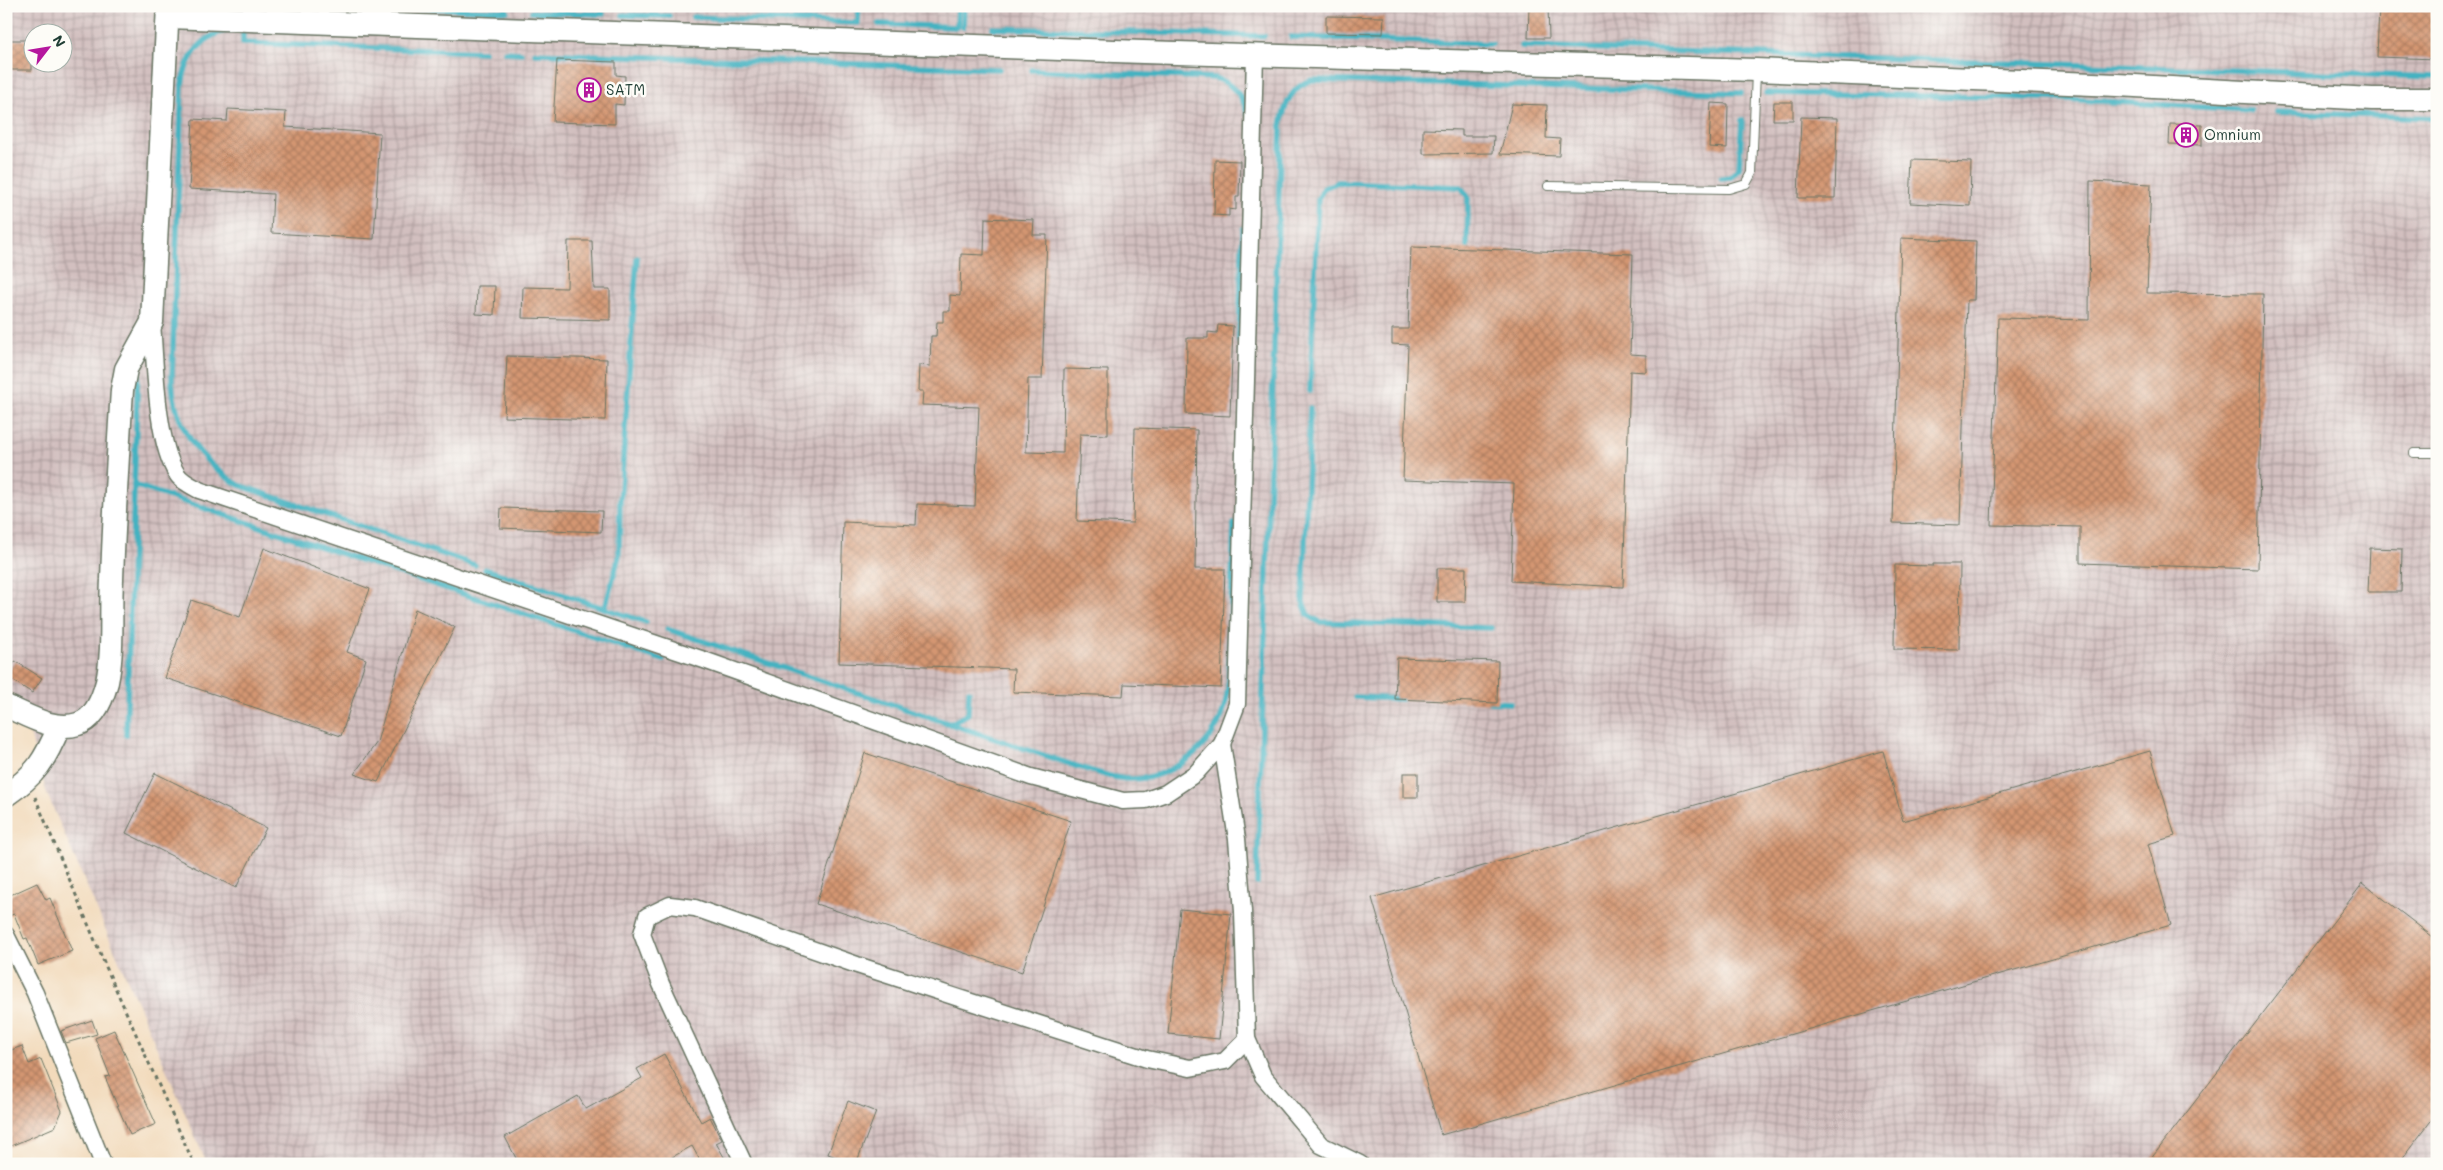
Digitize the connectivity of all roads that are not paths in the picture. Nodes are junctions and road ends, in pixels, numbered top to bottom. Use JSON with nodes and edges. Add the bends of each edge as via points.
{"nodes":[{"id":1,"x":168,"y":12,"type":"edge"},
{"id":2,"x":1256,"y":56,"type":"junction"},
{"id":3,"x":1756,"y":70,"type":"junction"},
{"id":4,"x":2437,"y":99,"type":"edge"},
{"id":5,"x":1548,"y":186,"type":"dead end"},
{"id":6,"x":152,"y":322,"type":"junction"},
{"id":7,"x":2414,"y":453,"type":"dead end"},
{"id":8,"x":2437,"y":453,"type":"edge"},
{"id":9,"x":6,"y":706,"type":"edge"},
{"id":10,"x":59,"y":727,"type":"junction"},
{"id":11,"x":1222,"y":744,"type":"junction"},
{"id":12,"x":6,"y":794,"type":"edge"},
{"id":13,"x":6,"y":935,"type":"edge"},
{"id":14,"x":1247,"y":1039,"type":"junction"},
{"id":15,"x":103,"y":1164,"type":"edge"},
{"id":16,"x":744,"y":1164,"type":"edge"},
{"id":17,"x":1360,"y":1164,"type":"edge"}],
"edges":[{"from":1,"to":2,"type":"main road"},
{"from":1,"to":6,"type":"main road"},
{"from":2,"to":3,"type":"main road"},
{"from":2,"to":11,"type":"street","via":[[1237,704]]},
{"from":3,"to":4,"type":"main road","via":[[2372,99]]},
{"from":3,"to":5,"type":"lane","via":[[1752,173],[1746,184],[1729,189]]},
{"from":6,"to":10,"type":"main road","via":[[126,369],[122,390],[107,683],[93,713],[79,724]]},
{"from":6,"to":11,"type":"street","via":[[157,392],[167,453],[178,476],[199,490],[704,660],[1031,777],[1123,801],[1146,800],[1166,793],[1196,773]]},
{"from":7,"to":8,"type":"lane"},
{"from":9,"to":10,"type":"main road"},
{"from":10,"to":12,"type":"main road","via":[[50,750],[28,780]]},
{"from":11,"to":14,"type":"street","via":[[1243,911]]},
{"from":13,"to":15,"type":"street","via":[[35,993]]},
{"from":14,"to":16,"type":"street","via":[[1225,1061],[1190,1068],[1147,1059],[857,965],[695,908],[670,905],[647,916],[642,934],[661,984]]},
{"from":14,"to":17,"type":"street","via":[[1263,1076],[1321,1145]]}]}
